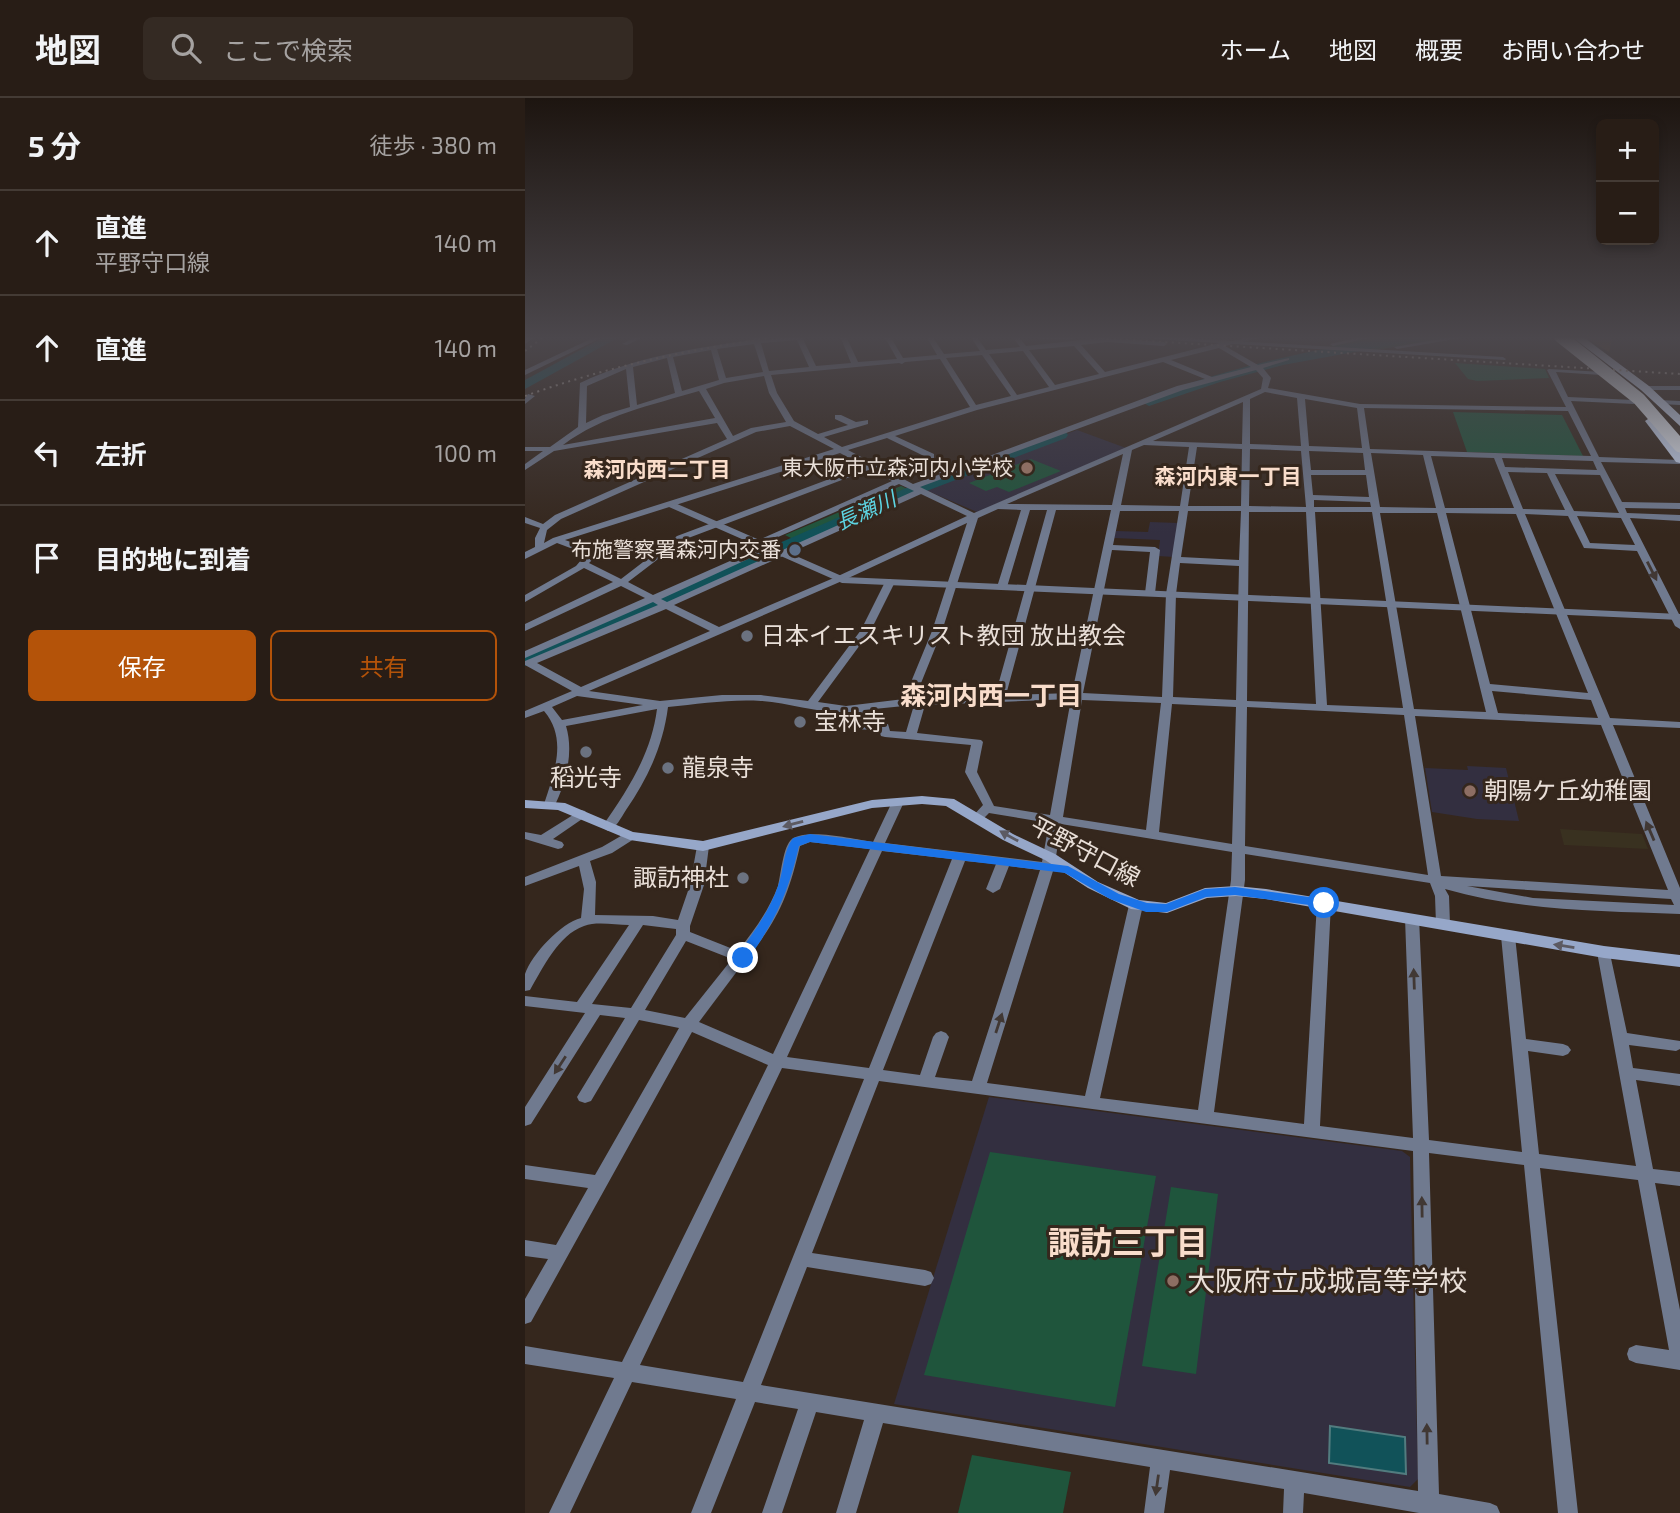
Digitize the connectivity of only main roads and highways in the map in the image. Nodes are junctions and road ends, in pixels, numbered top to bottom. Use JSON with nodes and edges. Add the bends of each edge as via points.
{"nodes":[{"id":1,"x":1634,"y":402,"type":"edge"},
{"id":2,"x":1642,"y":402,"type":"edge"},
{"id":3,"x":1650,"y":402,"type":"edge"},
{"id":4,"x":1661,"y":402,"type":"edge"},
{"id":5,"x":1680,"y":422,"type":"edge"},
{"id":6,"x":1680,"y":432,"type":"edge"},
{"id":7,"x":1680,"y":446,"type":"edge"},
{"id":8,"x":1680,"y":461,"type":"edge"},
{"id":9,"x":525,"y":804,"type":"edge"},
{"id":10,"x":1680,"y":961,"type":"edge"}],
"edges":[{"from":1,"to":8,"type":"highway"},
{"from":2,"to":7,"type":"highway","bridge":true},
{"from":3,"to":6,"type":"highway"},
{"from":4,"to":5,"type":"highway"},
{"from":10,"to":9,"type":"main road","name":"平野守口線","one_way":true,"via":[[1235,891],[1205,893],[1167,908],[1136,905],[1049,862],[1008,837],[983,813],[949,802],[856,807],[703,846],[630,836],[550,804]]}]}
